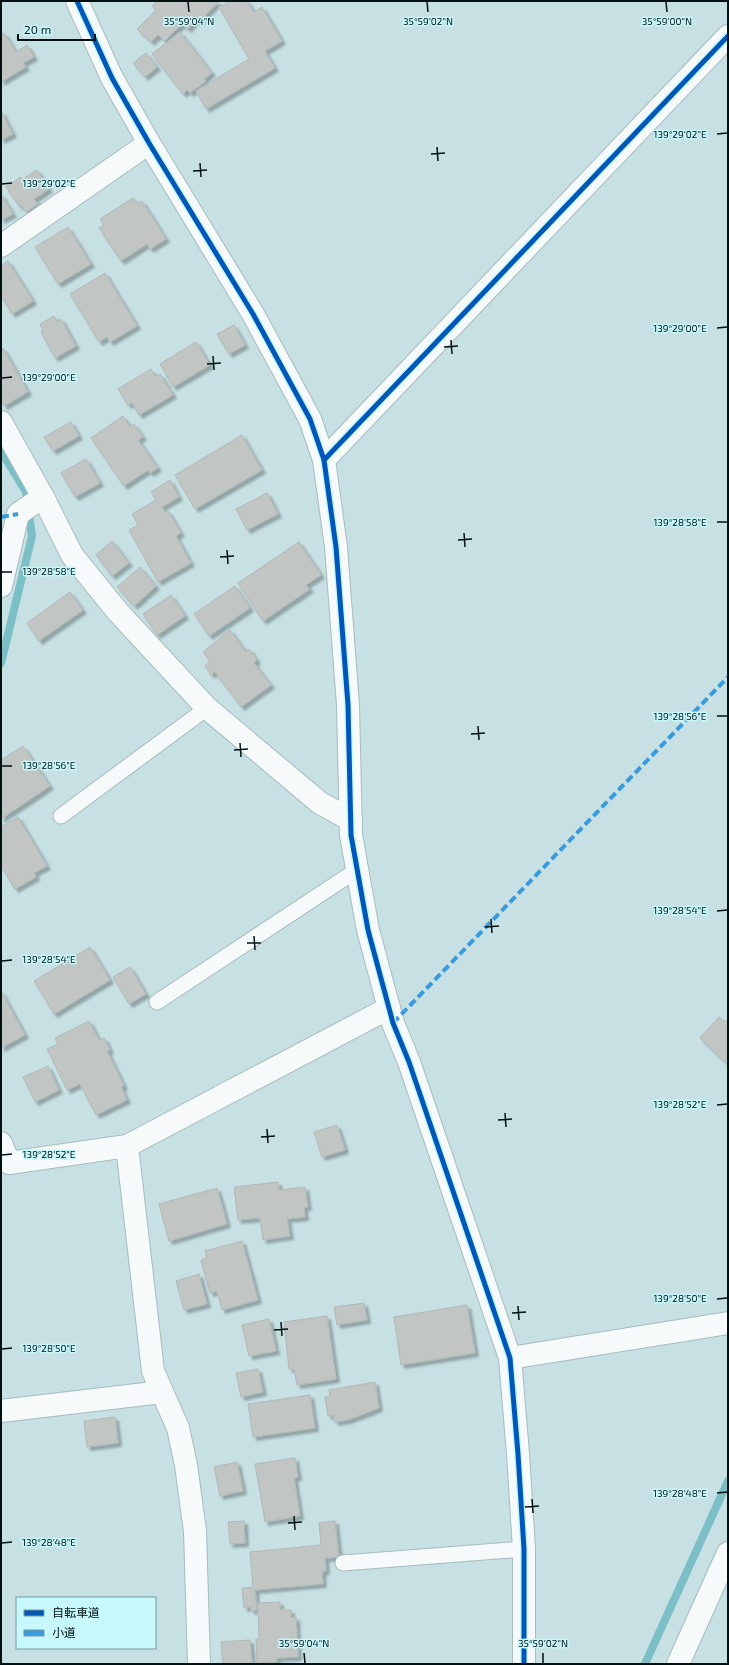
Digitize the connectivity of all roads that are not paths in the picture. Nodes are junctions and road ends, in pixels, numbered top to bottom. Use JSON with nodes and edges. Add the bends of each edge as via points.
{"nodes":[{"id":1,"x":77,"y":1,"type":"edge"},
{"id":2,"x":728,"y":36,"type":"edge"},
{"id":3,"x":149,"y":143,"type":"junction"},
{"id":4,"x":1,"y":246,"type":"edge"},
{"id":5,"x":1,"y":422,"type":"edge"},
{"id":6,"x":324,"y":460,"type":"junction"},
{"id":7,"x":43,"y":497,"type":"junction"},
{"id":8,"x":1,"y":586,"type":"edge"},
{"id":9,"x":207,"y":708,"type":"junction"},
{"id":10,"x":61,"y":816,"type":"dead end"},
{"id":11,"x":351,"y":820,"type":"junction"},
{"id":12,"x":357,"y":870,"type":"junction"},
{"id":13,"x":157,"y":1002,"type":"dead end"},
{"id":14,"x":389,"y":1008,"type":"junction"},
{"id":15,"x":1,"y":1142,"type":"edge"},
{"id":16,"x":127,"y":1146,"type":"junction"},
{"id":17,"x":728,"y":1323,"type":"edge"},
{"id":18,"x":510,"y":1358,"type":"junction"},
{"id":19,"x":162,"y":1392,"type":"junction"},
{"id":20,"x":1,"y":1411,"type":"edge"},
{"id":21,"x":524,"y":1549,"type":"junction"},
{"id":22,"x":728,"y":1553,"type":"edge"},
{"id":23,"x":343,"y":1563,"type":"dead end"},
{"id":24,"x":199,"y":1664,"type":"edge"},
{"id":25,"x":524,"y":1664,"type":"edge"},
{"id":26,"x":678,"y":1664,"type":"edge"}],
"edges":[{"from":1,"to":3,"type":"street","via":[[112,78]]},
{"from":2,"to":6,"type":"street"},
{"from":3,"to":4,"type":"street"},
{"from":3,"to":6,"type":"street","via":[[253,314],[310,419]]},
{"from":5,"to":7,"type":"street"},
{"from":6,"to":11,"type":"street","via":[[336,547],[343,634]]},
{"from":7,"to":8,"type":"street","via":[[18,514]]},
{"from":7,"to":9,"type":"street","via":[[72,555],[118,612]]},
{"from":9,"to":10,"type":"lane"},
{"from":9,"to":11,"type":"street","via":[[320,803]]},
{"from":11,"to":12,"type":"street"},
{"from":12,"to":13,"type":"lane"},
{"from":12,"to":14,"type":"street","via":[[368,930]]},
{"from":14,"to":16,"type":"street"},
{"from":14,"to":18,"type":"street"},
{"from":15,"to":16,"type":"street","via":[[9,1164]]},
{"from":16,"to":19,"type":"street","via":[[153,1371]]},
{"from":17,"to":18,"type":"street"},
{"from":18,"to":21,"type":"street"},
{"from":19,"to":20,"type":"street"},
{"from":19,"to":24,"type":"street","via":[[178,1428],[190,1494],[195,1531]]},
{"from":21,"to":23,"type":"lane"},
{"from":21,"to":25,"type":"street"},
{"from":22,"to":26,"type":"street"}]}
